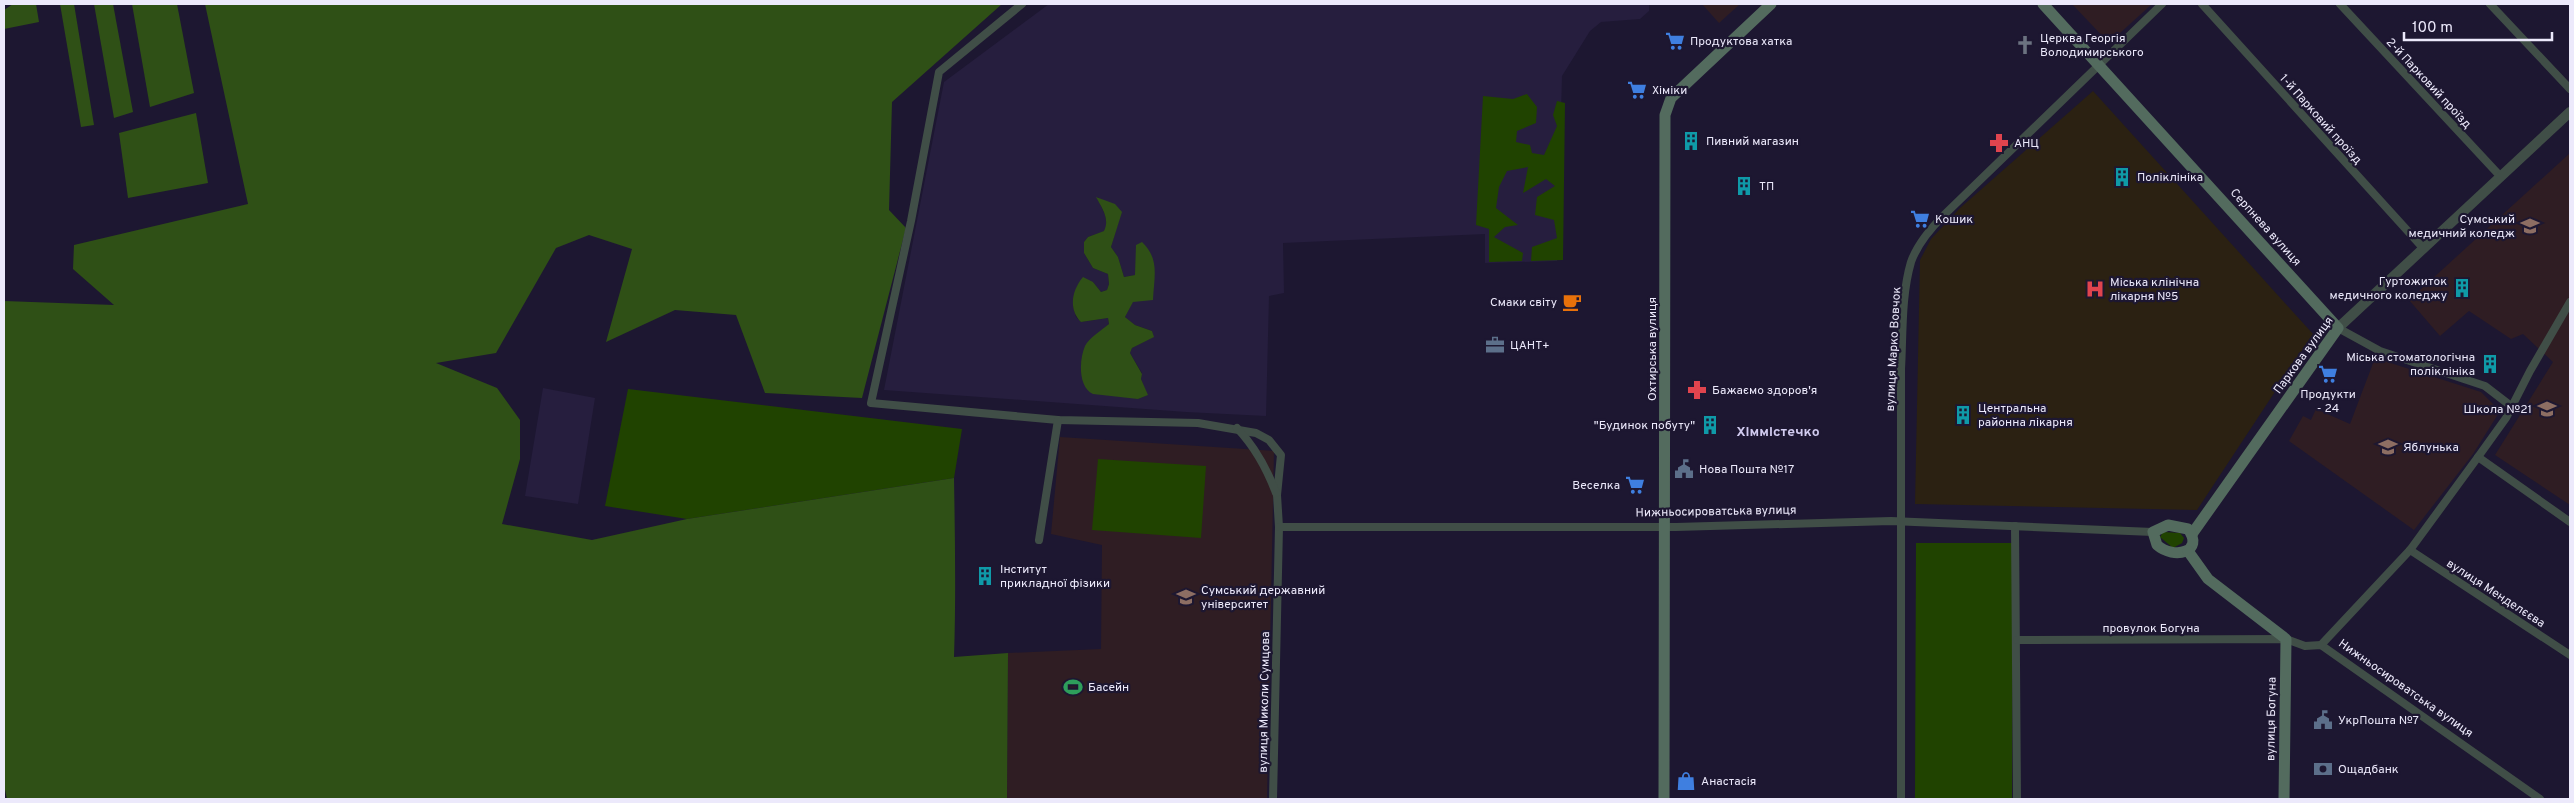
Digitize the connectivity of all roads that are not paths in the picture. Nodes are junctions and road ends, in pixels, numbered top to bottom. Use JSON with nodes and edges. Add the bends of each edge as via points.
{"nodes":[{"id":1,"x":1022,"y":4,"type":"edge"},
{"id":2,"x":1771,"y":4,"type":"edge"},
{"id":3,"x":2043,"y":4,"type":"edge"},
{"id":4,"x":2162,"y":4,"type":"edge"},
{"id":5,"x":2202,"y":4,"type":"edge"},
{"id":6,"x":2340,"y":4,"type":"edge"},
{"id":7,"x":2490,"y":4,"type":"edge"},
{"id":8,"x":2099,"y":64,"type":"junction"},
{"id":9,"x":2570,"y":89,"type":"edge"},
{"id":10,"x":2570,"y":112,"type":"edge"},
{"id":11,"x":2501,"y":177,"type":"junction"},
{"id":12,"x":2424,"y":249,"type":"junction"},
{"id":13,"x":2570,"y":302,"type":"edge"},
{"id":14,"x":2338,"y":328,"type":"junction"},
{"id":15,"x":2511,"y":406,"type":"junction"},
{"id":16,"x":1058,"y":420,"type":"junction"},
{"id":17,"x":1237,"y":428,"type":"junction"},
{"id":18,"x":2478,"y":457,"type":"junction"},
{"id":19,"x":1277,"y":495,"type":"junction"},
{"id":20,"x":1899,"y":522,"type":"junction"},
{"id":21,"x":2570,"y":522,"type":"edge"},
{"id":22,"x":2014,"y":526,"type":"junction"},
{"id":23,"x":1279,"y":527,"type":"junction"},
{"id":24,"x":1665,"y":527,"type":"junction"},
{"id":25,"x":2153,"y":532,"type":"junction"},
{"id":26,"x":2192,"y":534,"type":"junction"},
{"id":27,"x":1039,"y":540,"type":"dead end"},
{"id":28,"x":2410,"y":550,"type":"junction"},
{"id":29,"x":2188,"y":551,"type":"junction"},
{"id":30,"x":2286,"y":639,"type":"junction"},
{"id":31,"x":2016,"y":640,"type":"junction"},
{"id":32,"x":2321,"y":645,"type":"junction"},
{"id":33,"x":2570,"y":655,"type":"edge"},
{"id":34,"x":1274,"y":799,"type":"edge"},
{"id":35,"x":1664,"y":799,"type":"edge"},
{"id":36,"x":1901,"y":799,"type":"edge"},
{"id":37,"x":2017,"y":799,"type":"edge"},
{"id":38,"x":2284,"y":799,"type":"edge"},
{"id":39,"x":2540,"y":799,"type":"edge"}],
"edges":[{"from":1,"to":16,"type":"street","via":[[939,72],[911,221],[871,403]]},
{"from":2,"to":24,"type":"main road","name":"Охтирська вулиця","via":[[1671,98],[1665,115]]},
{"from":3,"to":8,"type":"main road","name":"Серпнева вулиця"},
{"from":4,"to":8,"type":"street","name":"вулиця Марко Вовчок"},
{"from":5,"to":12,"type":"street","name":"1-й Парковий проїзд"},
{"from":6,"to":11,"type":"street","name":"2-й Парковий проїзд"},
{"from":7,"to":9,"type":"street"},
{"from":8,"to":14,"type":"main road","name":"Серпнева вулиця"},
{"from":8,"to":20,"type":"street","name":"вулиця Марко Вовчок","via":[[1939,220],[1911,261],[1901,369]]},
{"from":10,"to":11,"type":"street","name":"Паркова вулиця"},
{"from":11,"to":12,"type":"street","name":"Паркова вулиця"},
{"from":12,"to":14,"type":"street","name":"Паркова вулиця"},
{"from":13,"to":15,"type":"street"},
{"from":14,"to":15,"type":"street","name":"Серпнева вулиця","via":[[2380,351],[2485,386]]},
{"from":14,"to":26,"type":"main road","name":"Паркова вулиця"},
{"from":15,"to":18,"type":"street"},
{"from":16,"to":17,"type":"street","via":[[1198,423]]},
{"from":16,"to":27,"type":"street"},
{"from":17,"to":19,"type":"street","via":[[1249,441],[1270,476]]},
{"from":17,"to":19,"type":"street","name":"вулиця Миколи Сумцова","via":[[1270,440],[1281,455]]},
{"from":18,"to":21,"type":"street"},
{"from":18,"to":28,"type":"street"},
{"from":19,"to":23,"type":"street","name":"вулиця Миколи Сумцова"},
{"from":20,"to":22,"type":"street","name":"Нижньосироватська вулиця"},
{"from":20,"to":24,"type":"street","name":"Нижньосироватська вулиця"},
{"from":20,"to":36,"type":"street","name":"вулиця Марко Вовчок"},
{"from":22,"to":25,"type":"street","name":"Нижньосироватська вулиця"},
{"from":22,"to":31,"type":"street"},
{"from":23,"to":24,"type":"street","name":"Нижньосироватська вулиця"},
{"from":23,"to":34,"type":"street","name":"вулиця Миколи Сумцова"},
{"from":24,"to":35,"type":"main road","name":"Охтирська вулиця"},
{"from":25,"to":26,"type":"main road","name":"Нижньосироватська вулиця","via":[[2168,525],[2181,526]]},
{"from":25,"to":29,"type":"main road","via":[[2157,546],[2163,551],[2178,554]]},
{"from":26,"to":29,"type":"main road"},
{"from":28,"to":32,"type":"street"},
{"from":28,"to":33,"type":"street","name":"вулиця Менделєєва"},
{"from":29,"to":30,"type":"main road","name":"Нижньосироватська вулиця","via":[[2208,579]]},
{"from":30,"to":31,"type":"street","name":"провулок Богуна"},
{"from":30,"to":32,"type":"street","name":"Нижньосироватська вулиця","via":[[2305,646]]},
{"from":30,"to":38,"type":"main road","name":"вулиця Богуна"},
{"from":31,"to":37,"type":"street"},
{"from":32,"to":39,"type":"street","name":"Нижньосироватська вулиця"}]}
